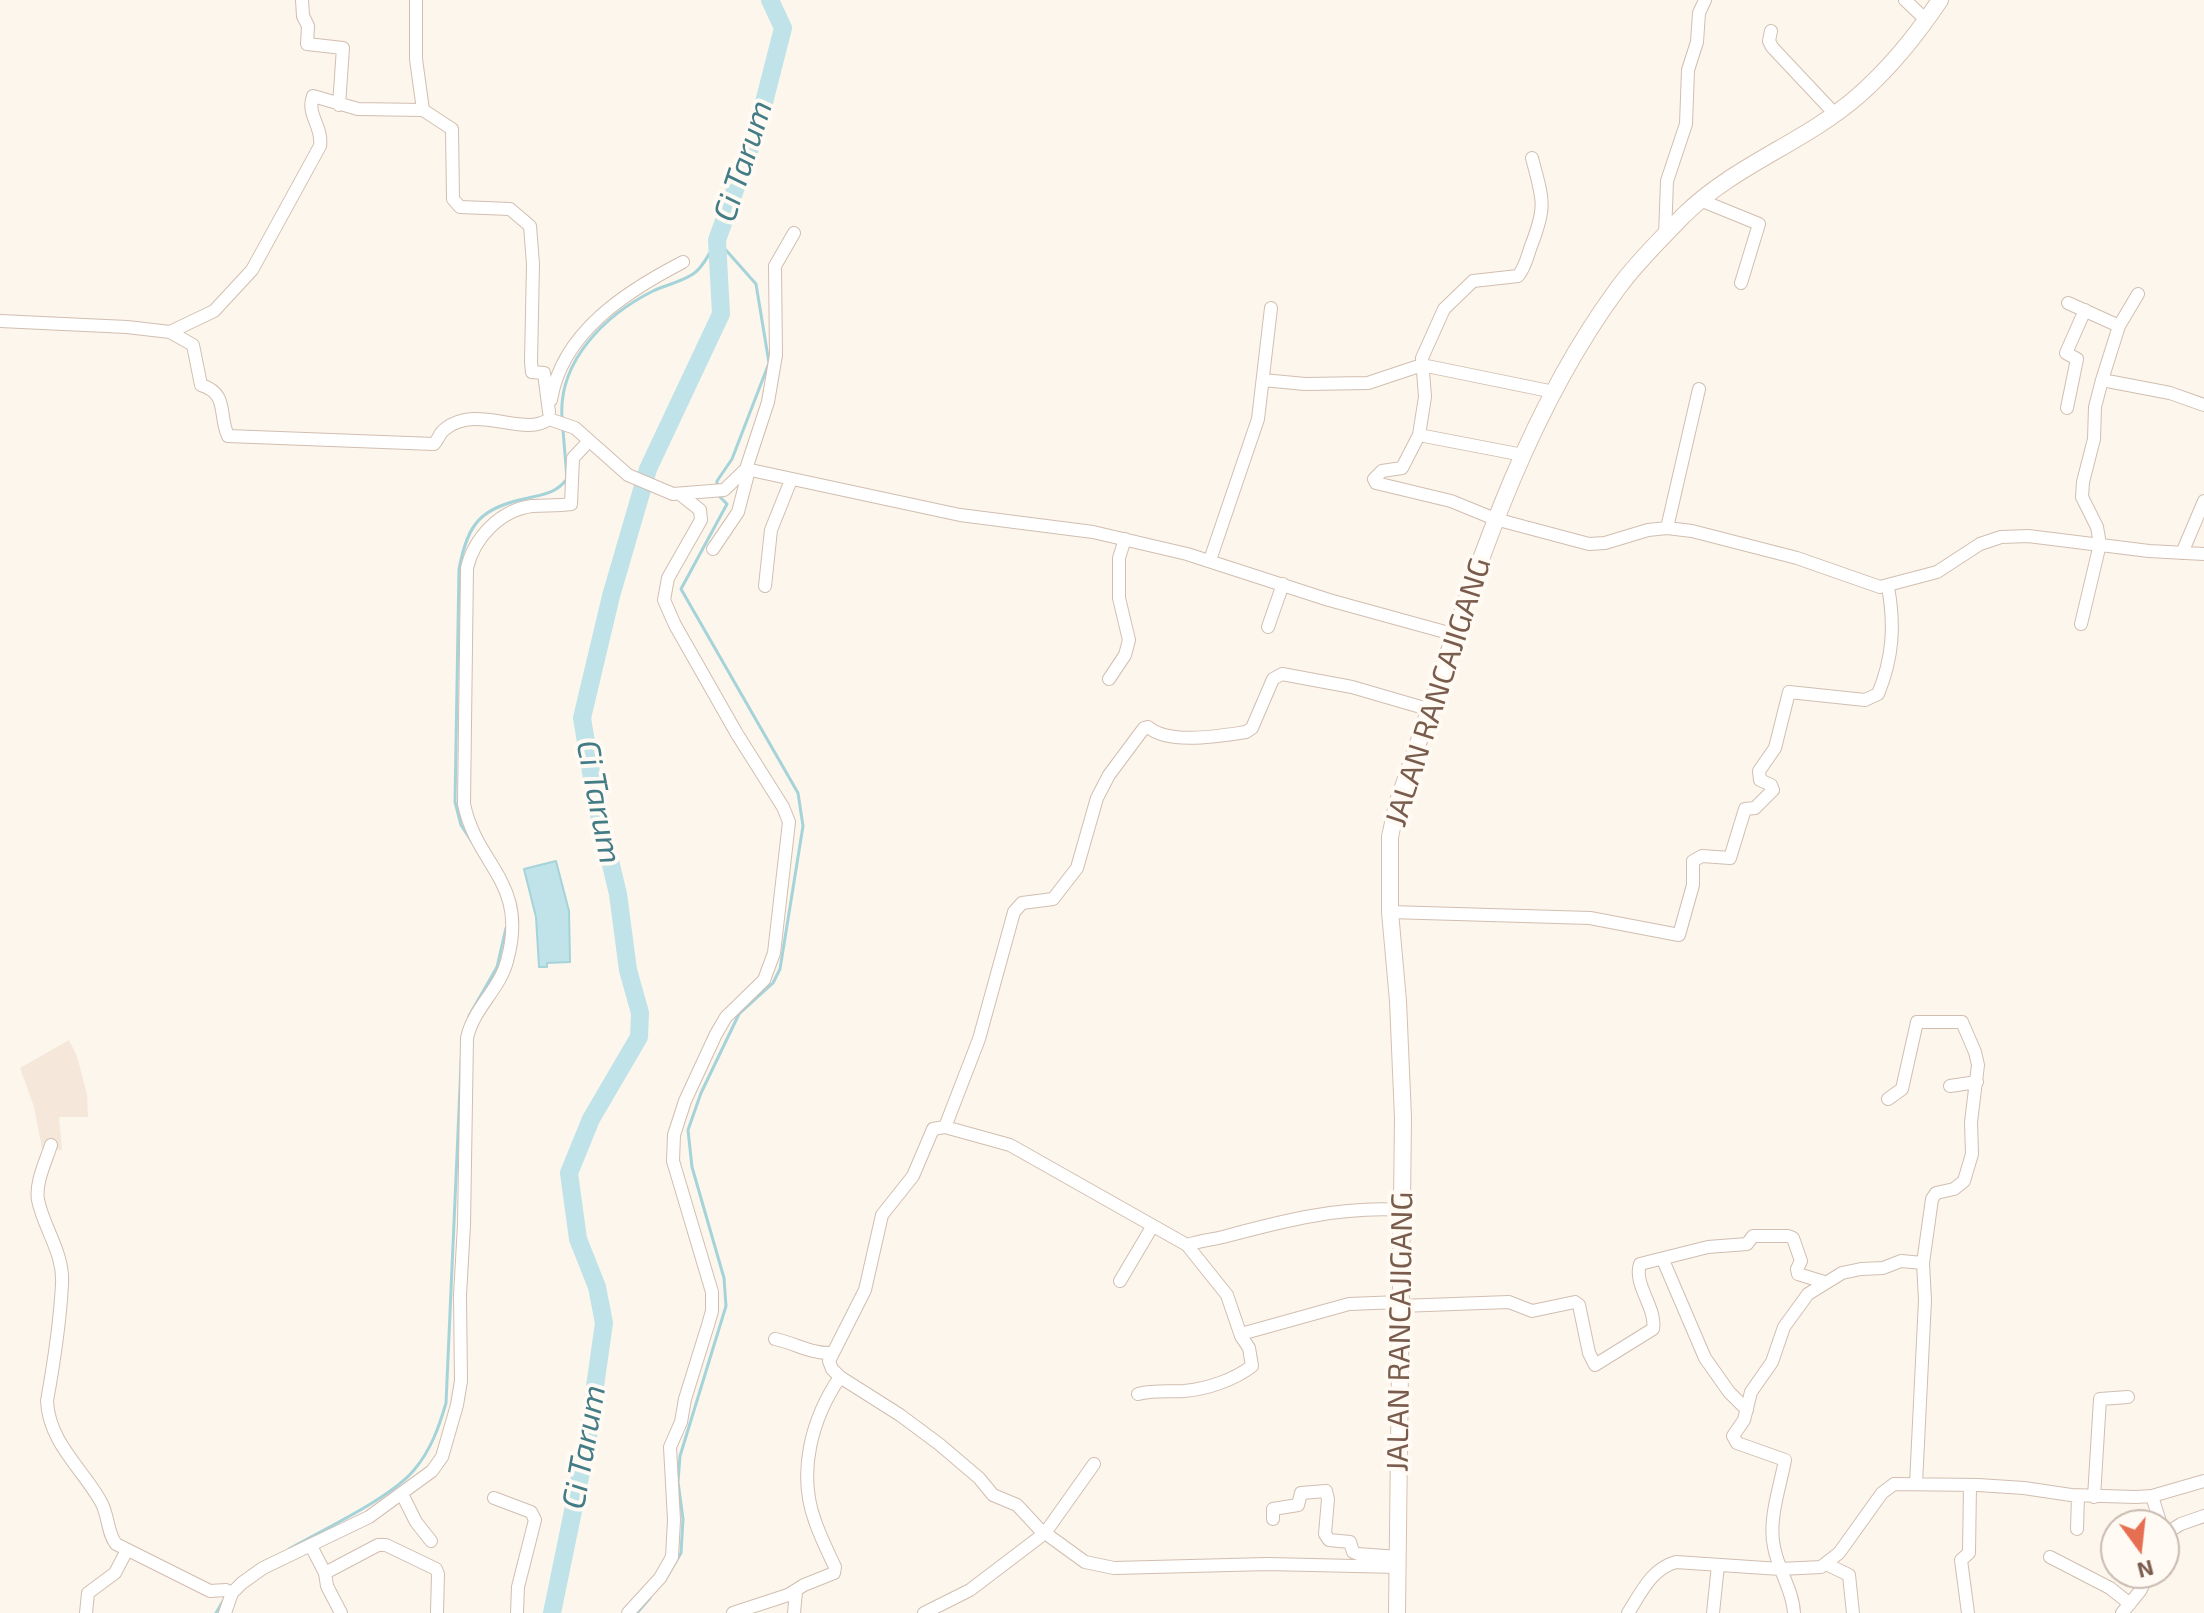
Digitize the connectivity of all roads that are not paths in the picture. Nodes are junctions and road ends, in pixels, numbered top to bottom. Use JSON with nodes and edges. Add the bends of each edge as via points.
{"nodes":[{"id":1,"x":302,"y":0,"type":"edge"},
{"id":2,"x":416,"y":0,"type":"edge"},
{"id":3,"x":1705,"y":0,"type":"edge"},
{"id":4,"x":1905,"y":0,"type":"edge"},
{"id":5,"x":1940,"y":0,"type":"edge"},
{"id":6,"x":1926,"y":20,"type":"junction"},
{"id":7,"x":1771,"y":31,"type":"dead end"},
{"id":8,"x":339,"y":105,"type":"junction"},
{"id":9,"x":423,"y":110,"type":"junction"},
{"id":10,"x":1834,"y":113,"type":"junction"},
{"id":11,"x":1532,"y":158,"type":"dead end"},
{"id":12,"x":1700,"y":200,"type":"junction"},
{"id":13,"x":794,"y":233,"type":"dead end"},
{"id":14,"x":1665,"y":235,"type":"junction"},
{"id":15,"x":683,"y":262,"type":"dead end"},
{"id":16,"x":1741,"y":283,"type":"dead end"},
{"id":17,"x":2138,"y":294,"type":"dead end"},
{"id":18,"x":2068,"y":303,"type":"dead end"},
{"id":19,"x":1271,"y":308,"type":"dead end"},
{"id":20,"x":2085,"y":310,"type":"junction"},
{"id":21,"x":0,"y":321,"type":"edge"},
{"id":22,"x":2119,"y":326,"type":"junction"},
{"id":23,"x":170,"y":332,"type":"junction"},
{"id":24,"x":1422,"y":365,"type":"junction"},
{"id":25,"x":1263,"y":380,"type":"junction"},
{"id":26,"x":2102,"y":380,"type":"junction"},
{"id":27,"x":1699,"y":389,"type":"dead end"},
{"id":28,"x":1554,"y":392,"type":"junction"},
{"id":29,"x":2204,"y":405,"type":"edge"},
{"id":30,"x":2067,"y":408,"type":"dead end"},
{"id":31,"x":550,"y":418,"type":"junction"},
{"id":32,"x":1419,"y":435,"type":"junction"},
{"id":33,"x":589,"y":441,"type":"junction"},
{"id":34,"x":1523,"y":455,"type":"junction"},
{"id":35,"x":748,"y":470,"type":"junction"},
{"id":36,"x":791,"y":480,"type":"junction"},
{"id":37,"x":680,"y":494,"type":"junction"},
{"id":38,"x":2204,"y":501,"type":"edge"},
{"id":39,"x":1495,"y":519,"type":"junction"},
{"id":40,"x":1667,"y":528,"type":"junction"},
{"id":41,"x":1125,"y":539,"type":"junction"},
{"id":42,"x":2100,"y":544,"type":"junction"},
{"id":43,"x":713,"y":549,"type":"dead end"},
{"id":44,"x":2182,"y":553,"type":"junction"},
{"id":45,"x":2204,"y":554,"type":"edge"},
{"id":46,"x":1210,"y":560,"type":"junction"},
{"id":47,"x":1283,"y":584,"type":"junction"},
{"id":48,"x":765,"y":586,"type":"dead end"},
{"id":49,"x":1891,"y":586,"type":"junction"},
{"id":50,"x":2081,"y":624,"type":"dead end"},
{"id":51,"x":1268,"y":627,"type":"dead end"},
{"id":52,"x":1456,"y":635,"type":"junction"},
{"id":53,"x":1109,"y":679,"type":"dead end"},
{"id":54,"x":1431,"y":710,"type":"junction"},
{"id":55,"x":1390,"y":912,"type":"junction"},
{"id":56,"x":1977,"y":1082,"type":"junction"},
{"id":57,"x":1950,"y":1086,"type":"dead end"},
{"id":58,"x":1888,"y":1099,"type":"dead end"},
{"id":59,"x":945,"y":1127,"type":"junction"},
{"id":60,"x":51,"y":1145,"type":"dead end"},
{"id":61,"x":1402,"y":1210,"type":"junction"},
{"id":62,"x":1152,"y":1227,"type":"junction"},
{"id":63,"x":1187,"y":1245,"type":"junction"},
{"id":64,"x":1663,"y":1260,"type":"junction"},
{"id":65,"x":1923,"y":1263,"type":"junction"},
{"id":66,"x":1120,"y":1281,"type":"dead end"},
{"id":67,"x":1824,"y":1282,"type":"junction"},
{"id":68,"x":1400,"y":1304,"type":"junction"},
{"id":69,"x":1241,"y":1334,"type":"junction"},
{"id":70,"x":775,"y":1339,"type":"dead end"},
{"id":71,"x":832,"y":1353,"type":"junction"},
{"id":72,"x":840,"y":1377,"type":"junction"},
{"id":73,"x":1138,"y":1394,"type":"dead end"},
{"id":74,"x":2128,"y":1397,"type":"dead end"},
{"id":75,"x":1747,"y":1410,"type":"junction"},
{"id":76,"x":1094,"y":1464,"type":"dead end"},
{"id":77,"x":2204,"y":1481,"type":"edge"},
{"id":78,"x":1916,"y":1484,"type":"junction"},
{"id":79,"x":1970,"y":1485,"type":"junction"},
{"id":80,"x":402,"y":1494,"type":"junction"},
{"id":81,"x":2078,"y":1496,"type":"junction"},
{"id":82,"x":2152,"y":1496,"type":"junction"},
{"id":83,"x":2094,"y":1497,"type":"junction"},
{"id":84,"x":494,"y":1498,"type":"dead end"},
{"id":85,"x":2156,"y":1509,"type":"edge"},
{"id":86,"x":2204,"y":1516,"type":"edge"},
{"id":87,"x":1273,"y":1519,"type":"dead end"},
{"id":88,"x":2180,"y":1525,"type":"edge"},
{"id":89,"x":2077,"y":1529,"type":"dead end"},
{"id":90,"x":1044,"y":1534,"type":"junction"},
{"id":91,"x":431,"y":1541,"type":"dead end"},
{"id":92,"x":311,"y":1546,"type":"junction"},
{"id":93,"x":127,"y":1550,"type":"junction"},
{"id":94,"x":2050,"y":1557,"type":"dead end"},
{"id":95,"x":1398,"y":1562,"type":"junction"},
{"id":96,"x":1826,"y":1564,"type":"junction"},
{"id":97,"x":1718,"y":1565,"type":"junction"},
{"id":98,"x":1780,"y":1569,"type":"junction"},
{"id":99,"x":325,"y":1573,"type":"junction"},
{"id":100,"x":2143,"y":1589,"type":"edge"},
{"id":101,"x":230,"y":1592,"type":"junction"},
{"id":102,"x":796,"y":1592,"type":"junction"},
{"id":103,"x":2126,"y":1609,"type":"edge"},
{"id":104,"x":86,"y":1613,"type":"edge"},
{"id":105,"x":225,"y":1613,"type":"edge"},
{"id":106,"x":341,"y":1613,"type":"edge"},
{"id":107,"x":437,"y":1613,"type":"edge"},
{"id":108,"x":517,"y":1613,"type":"edge"},
{"id":109,"x":628,"y":1613,"type":"edge"},
{"id":110,"x":733,"y":1613,"type":"edge"},
{"id":111,"x":794,"y":1613,"type":"edge"},
{"id":112,"x":924,"y":1613,"type":"edge"},
{"id":113,"x":1397,"y":1613,"type":"edge"},
{"id":114,"x":1628,"y":1613,"type":"edge"},
{"id":115,"x":1713,"y":1613,"type":"edge"},
{"id":116,"x":1794,"y":1613,"type":"edge"},
{"id":117,"x":1853,"y":1613,"type":"edge"},
{"id":118,"x":1968,"y":1613,"type":"edge"}],
"edges":[{"from":1,"to":8,"type":"street","via":[[307,44],[343,48]]},
{"from":2,"to":9,"type":"street"},
{"from":3,"to":14,"type":"street","via":[[1688,70],[1686,124],[1667,181]]},
{"from":4,"to":6,"type":"street"},
{"from":5,"to":6,"type":"main road","name":"JALAN RANCAJIGANG"},
{"from":6,"to":10,"type":"main road","name":"JALAN RANCAJIGANG","via":[[1887,71]]},
{"from":7,"to":10,"type":"street","via":[[1772,47]]},
{"from":8,"to":9,"type":"street"},
{"from":8,"to":23,"type":"street","via":[[317,96],[311,99],[320,146],[252,270],[214,311]]},
{"from":9,"to":31,"type":"street","via":[[452,129],[456,204],[510,209],[530,226],[532,372],[544,373]]},
{"from":10,"to":12,"type":"main road","name":"JALAN RANCAJIGANG"},
{"from":11,"to":24,"type":"street","via":[[1543,209],[1521,274],[1471,283],[1444,309]]},
{"from":12,"to":14,"type":"main road","name":"JALAN RANCAJIGANG"},
{"from":12,"to":16,"type":"street","via":[[1760,225]]},
{"from":13,"to":35,"type":"street","via":[[773,274],[776,355]]},
{"from":14,"to":28,"type":"main road","name":"JALAN RANCAJIGANG","via":[[1620,284]]},
{"from":15,"to":31,"type":"street","via":[[643,283],[577,342],[552,393]]},
{"from":17,"to":22,"type":"street"},
{"from":18,"to":20,"type":"street"},
{"from":19,"to":25,"type":"street"},
{"from":20,"to":22,"type":"street"},
{"from":20,"to":30,"type":"street","via":[[2066,353],[2077,359]]},
{"from":21,"to":23,"type":"street"},
{"from":22,"to":26,"type":"street"},
{"from":23,"to":31,"type":"street","via":[[192,344],[198,379],[217,394],[228,436],[434,444],[445,428],[464,421],[496,419],[536,427]]},
{"from":24,"to":25,"type":"street","via":[[1368,383]]},
{"from":24,"to":28,"type":"street"},
{"from":24,"to":32,"type":"street","via":[[1426,387]]},
{"from":25,"to":46,"type":"street","via":[[1258,419]]},
{"from":26,"to":29,"type":"street"},
{"from":26,"to":42,"type":"street","via":[[2082,497]]},
{"from":27,"to":40,"type":"street"},
{"from":28,"to":34,"type":"main road","name":"JALAN RANCAJIGANG"},
{"from":31,"to":33,"type":"street"},
{"from":32,"to":34,"type":"street"},
{"from":32,"to":39,"type":"street","via":[[1402,468],[1380,472],[1376,483],[1451,501]]},
{"from":33,"to":37,"type":"street","via":[[628,475]]},
{"from":33,"to":80,"type":"street","via":[[574,456],[566,505],[526,507],[499,520],[479,539],[467,568],[464,804],[469,824],[507,890],[512,919],[507,964],[467,1038],[459,1398],[442,1457]]},
{"from":34,"to":39,"type":"main road","name":"JALAN RANCAJIGANG"},
{"from":35,"to":36,"type":"street"},
{"from":35,"to":37,"type":"street","via":[[724,490]]},
{"from":35,"to":43,"type":"street","via":[[738,512]]},
{"from":36,"to":41,"type":"street","via":[[960,515]]},
{"from":36,"to":48,"type":"street","via":[[771,530]]},
{"from":37,"to":109,"type":"street","via":[[700,510],[701,520],[668,578],[664,600],[789,822],[774,953],[764,980],[716,1034],[674,1135],[673,1161],[712,1292],[712,1311],[670,1447],[672,1557]]},
{"from":38,"to":44,"type":"street"},
{"from":39,"to":40,"type":"street","via":[[1595,545]]},
{"from":39,"to":52,"type":"main road","name":"JALAN RANCAJIGANG"},
{"from":40,"to":49,"type":"street","via":[[1788,555],[1875,586]]},
{"from":41,"to":46,"type":"street"},
{"from":41,"to":53,"type":"street","via":[[1119,558],[1119,598],[1129,640]]},
{"from":42,"to":44,"type":"street"},
{"from":42,"to":49,"type":"street","via":[[1994,538],[1948,567]]},
{"from":42,"to":50,"type":"street"},
{"from":44,"to":45,"type":"street"},
{"from":46,"to":47,"type":"street"},
{"from":47,"to":51,"type":"street"},
{"from":47,"to":52,"type":"street"},
{"from":49,"to":55,"type":"street","via":[[1893,639],[1878,694],[1865,700],[1790,691],[1776,746],[1759,771],[1760,780],[1773,790],[1755,808],[1745,809],[1730,858],[1694,859],[1691,895],[1679,935],[1590,918]]},
{"from":52,"to":54,"type":"main road","name":"JALAN RANCAJIGANG"},
{"from":54,"to":55,"type":"main road","name":"JALAN RANCAJIGANG","via":[[1392,823]]},
{"from":54,"to":59,"type":"street","via":[[1282,674],[1273,679],[1246,732],[1187,738],[1144,728],[1097,798],[1077,868],[1053,899],[1022,903],[1014,912],[979,1039]]},
{"from":55,"to":61,"type":"main road","name":"JALAN RANCAJIGANG","via":[[1400,1039]]},
{"from":56,"to":57,"type":"street"},
{"from":56,"to":58,"type":"street","via":[[1977,1059],[1962,1022],[1919,1021],[1901,1091]]},
{"from":56,"to":65,"type":"street","via":[[1967,1177],[1957,1187],[1933,1195]]},
{"from":59,"to":62,"type":"street","via":[[1010,1145]]},
{"from":59,"to":71,"type":"street","via":[[933,1129],[913,1176],[882,1215],[865,1290]]},
{"from":60,"to":93,"type":"street","via":[[38,1190],[57,1247],[62,1284],[48,1413],[62,1447],[103,1505],[113,1541]]},
{"from":61,"to":63,"type":"street","via":[[1321,1214]]},
{"from":61,"to":68,"type":"main road","name":"JALAN RANCAJIGANG"},
{"from":62,"to":63,"type":"street"},
{"from":62,"to":66,"type":"street"},
{"from":63,"to":69,"type":"street","via":[[1227,1295]]},
{"from":64,"to":67,"type":"street","via":[[1708,1247],[1747,1244],[1753,1236],[1788,1236],[1800,1257],[1798,1274]]},
{"from":64,"to":68,"type":"street","via":[[1638,1268],[1653,1329],[1596,1365],[1577,1302],[1532,1311],[1509,1302]]},
{"from":64,"to":75,"type":"street","via":[[1705,1358]]},
{"from":65,"to":67,"type":"street","via":[[1901,1261]]},
{"from":65,"to":78,"type":"street"},
{"from":67,"to":75,"type":"street","via":[[1788,1320]]},
{"from":68,"to":69,"type":"street","via":[[1349,1304]]},
{"from":68,"to":95,"type":"main road","name":"JALAN RANCAJIGANG"},
{"from":69,"to":73,"type":"street","via":[[1253,1362],[1246,1370],[1204,1387]]},
{"from":70,"to":71,"type":"street"},
{"from":71,"to":72,"type":"street","via":[[829,1363]]},
{"from":72,"to":90,"type":"street","via":[[939,1444],[993,1495],[1017,1505]]},
{"from":72,"to":102,"type":"street","via":[[813,1429],[807,1477],[814,1520],[835,1572]]},
{"from":74,"to":83,"type":"street","via":[[2100,1399]]},
{"from":75,"to":98,"type":"street","via":[[1734,1441],[1785,1460],[1773,1540]]},
{"from":76,"to":90,"type":"street"},
{"from":77,"to":82,"type":"street"},
{"from":78,"to":79,"type":"street"},
{"from":78,"to":96,"type":"street","via":[[1887,1489]]},
{"from":79,"to":81,"type":"street"},
{"from":79,"to":118,"type":"street","via":[[1969,1553],[1961,1560]]},
{"from":80,"to":91,"type":"street"},
{"from":80,"to":92,"type":"street"},
{"from":81,"to":83,"type":"street"},
{"from":81,"to":89,"type":"street"},
{"from":82,"to":83,"type":"street"},
{"from":82,"to":85,"type":"street"},
{"from":84,"to":108,"type":"street","via":[[531,1512],[535,1520]]},
{"from":86,"to":88,"type":"street"},
{"from":87,"to":95,"type":"street","via":[[1274,1508],[1297,1506],[1301,1493],[1322,1490],[1328,1494],[1329,1540],[1350,1542],[1358,1554]]},
{"from":90,"to":95,"type":"street","via":[[1085,1562],[1114,1568]]},
{"from":90,"to":112,"type":"street","via":[[970,1590]]},
{"from":92,"to":99,"type":"street"},
{"from":92,"to":101,"type":"street","via":[[263,1568]]},
{"from":93,"to":101,"type":"street","via":[[210,1591]]},
{"from":93,"to":104,"type":"street","via":[[115,1573],[88,1593]]},
{"from":94,"to":103,"type":"street","via":[[2110,1588]]},
{"from":95,"to":113,"type":"main road","name":"JALAN RANCAJIGANG"},
{"from":96,"to":98,"type":"street"},
{"from":96,"to":117,"type":"street","via":[[1849,1575]]},
{"from":97,"to":98,"type":"street"},
{"from":97,"to":114,"type":"street","via":[[1672,1563],[1645,1585]]},
{"from":97,"to":115,"type":"street"},
{"from":98,"to":116,"type":"street"},
{"from":99,"to":106,"type":"street"},
{"from":99,"to":107,"type":"street","via":[[368,1548],[386,1545],[436,1569]]},
{"from":100,"to":103,"type":"street"},
{"from":101,"to":105,"type":"street"},
{"from":102,"to":110,"type":"street"},
{"from":102,"to":111,"type":"street"}]}
